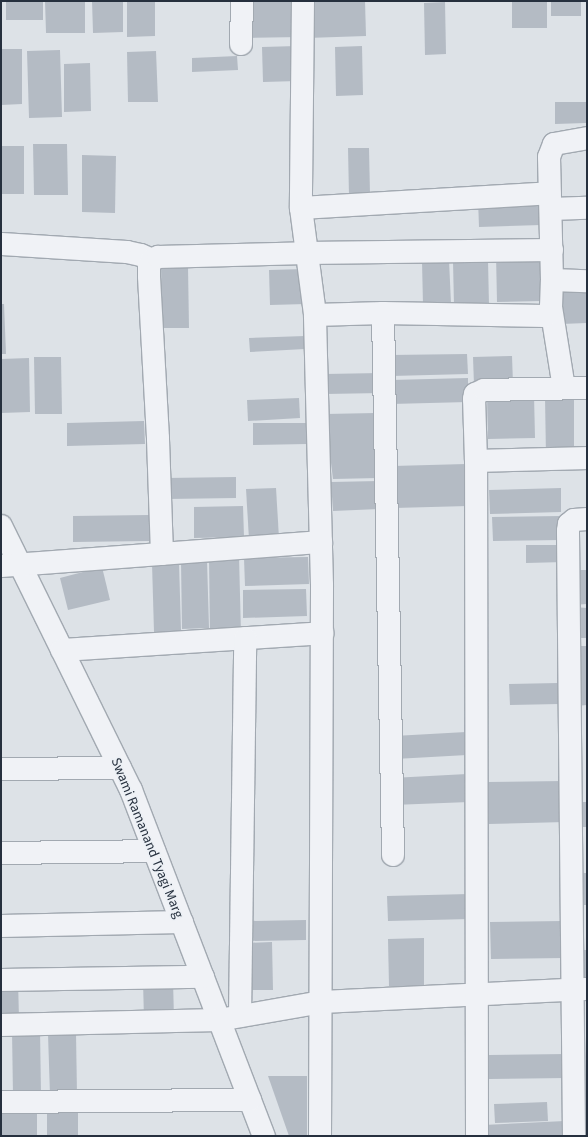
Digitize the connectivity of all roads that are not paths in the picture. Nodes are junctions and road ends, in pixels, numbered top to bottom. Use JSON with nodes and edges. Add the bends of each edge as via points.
{"nodes":[{"id":1,"x":242,"y":1,"type":"edge"},
{"id":2,"x":303,"y":1,"type":"edge"},
{"id":3,"x":241,"y":44,"type":"dead end"},
{"id":4,"x":587,"y":138,"type":"edge"},
{"id":5,"x":550,"y":201,"type":"junction"},
{"id":6,"x":301,"y":208,"type":"junction"},
{"id":7,"x":587,"y":208,"type":"edge"},
{"id":8,"x":2,"y":244,"type":"dead end"},
{"id":9,"x":552,"y":250,"type":"junction"},
{"id":10,"x":306,"y":253,"type":"junction"},
{"id":11,"x":152,"y":260,"type":"junction"},
{"id":12,"x":552,"y":280,"type":"junction"},
{"id":13,"x":587,"y":281,"type":"edge"},
{"id":14,"x":551,"y":307,"type":"junction"},
{"id":15,"x":383,"y":313,"type":"junction"},
{"id":16,"x":315,"y":315,"type":"junction"},
{"id":17,"x":564,"y":388,"type":"junction"},
{"id":18,"x":587,"y":388,"type":"edge"},
{"id":19,"x":587,"y":458,"type":"edge"},
{"id":20,"x":476,"y":461,"type":"junction"},
{"id":21,"x":587,"y":519,"type":"edge"},
{"id":22,"x":1,"y":526,"type":"edge"},
{"id":23,"x":321,"y":542,"type":"junction"},
{"id":24,"x":162,"y":554,"type":"junction"},
{"id":25,"x":11,"y":566,"type":"edge"},
{"id":26,"x":322,"y":633,"type":"junction"},
{"id":27,"x":245,"y":638,"type":"junction"},
{"id":28,"x":62,"y":650,"type":"junction"},
{"id":29,"x":579,"y":720,"type":"edge"},
{"id":30,"x":120,"y":768,"type":"junction"},
{"id":31,"x":1,"y":769,"type":"edge"},
{"id":32,"x":154,"y":851,"type":"junction"},
{"id":33,"x":1,"y":853,"type":"edge"},
{"id":34,"x":393,"y":855,"type":"dead end"},
{"id":35,"x":182,"y":922,"type":"junction"},
{"id":36,"x":1,"y":926,"type":"edge"},
{"id":37,"x":203,"y":977,"type":"junction"},
{"id":38,"x":1,"y":980,"type":"edge"},
{"id":39,"x":580,"y":989,"type":"edge"},
{"id":40,"x":477,"y":994,"type":"junction"},
{"id":41,"x":322,"y":1002,"type":"junction"},
{"id":42,"x":240,"y":1016,"type":"junction"},
{"id":43,"x":219,"y":1020,"type":"junction"},
{"id":44,"x":1,"y":1025,"type":"edge"},
{"id":45,"x":580,"y":1081,"type":"edge"},
{"id":46,"x":250,"y":1100,"type":"junction"},
{"id":47,"x":1,"y":1102,"type":"edge"},
{"id":48,"x":264,"y":1136,"type":"edge"},
{"id":49,"x":320,"y":1136,"type":"edge"},
{"id":50,"x":477,"y":1136,"type":"edge"},
{"id":51,"x":574,"y":1136,"type":"edge"}],
"edges":[{"from":1,"to":3,"type":"street"},
{"from":2,"to":6,"type":"street"},
{"from":4,"to":5,"type":"street","via":[[554,144],[549,157]]},
{"from":5,"to":6,"type":"street"},
{"from":5,"to":7,"type":"street"},
{"from":5,"to":9,"type":"street"},
{"from":6,"to":10,"type":"street"},
{"from":8,"to":11,"type":"street","via":[[127,252]]},
{"from":9,"to":10,"type":"street"},
{"from":9,"to":12,"type":"street"},
{"from":10,"to":11,"type":"street","via":[[158,257]]},
{"from":10,"to":16,"type":"street"},
{"from":11,"to":24,"type":"street","via":[[149,276]]},
{"from":12,"to":13,"type":"street"},
{"from":12,"to":14,"type":"street"},
{"from":14,"to":15,"type":"street","via":[[545,316]]},
{"from":14,"to":17,"type":"street"},
{"from":15,"to":16,"type":"street"},
{"from":15,"to":34,"type":"street"},
{"from":16,"to":23,"type":"street"},
{"from":17,"to":18,"type":"street"},
{"from":17,"to":20,"type":"street","via":[[484,390],[475,394]]},
{"from":19,"to":20,"type":"street"},
{"from":20,"to":40,"type":"street"},
{"from":21,"to":29,"type":"street","via":[[574,520],[569,524],[568,532]]},
{"from":22,"to":25,"type":"street","name":"Swami Ramanand Tyagi Marg"},
{"from":23,"to":24,"type":"street"},
{"from":23,"to":26,"type":"street"},
{"from":24,"to":25,"type":"street"},
{"from":25,"to":28,"type":"street","name":"Swami Ramanand Tyagi Marg"},
{"from":26,"to":27,"type":"street"},
{"from":26,"to":41,"type":"street"},
{"from":27,"to":28,"type":"street"},
{"from":27,"to":42,"type":"street"},
{"from":28,"to":30,"type":"street","name":"Swami Ramanand Tyagi Marg"},
{"from":29,"to":39,"type":"street"},
{"from":30,"to":31,"type":"street"},
{"from":30,"to":32,"type":"street","name":"Swami Ramanand Tyagi Marg"},
{"from":32,"to":33,"type":"street"},
{"from":32,"to":35,"type":"street","name":"Swami Ramanand Tyagi Marg"},
{"from":35,"to":36,"type":"street"},
{"from":35,"to":37,"type":"street","name":"Swami Ramanand Tyagi Marg"},
{"from":37,"to":38,"type":"street"},
{"from":37,"to":43,"type":"street","name":"Swami Ramanand Tyagi Marg"},
{"from":39,"to":40,"type":"street"},
{"from":39,"to":45,"type":"street"},
{"from":40,"to":41,"type":"street"},
{"from":40,"to":50,"type":"street"},
{"from":41,"to":42,"type":"street"},
{"from":41,"to":49,"type":"street"},
{"from":42,"to":43,"type":"street"},
{"from":43,"to":44,"type":"street"},
{"from":43,"to":46,"type":"street","name":"Swami Ramanand Tyagi Marg"},
{"from":45,"to":51,"type":"street"},
{"from":46,"to":47,"type":"street"},
{"from":46,"to":48,"type":"street","name":"Swami Ramanand Tyagi Marg"}]}
